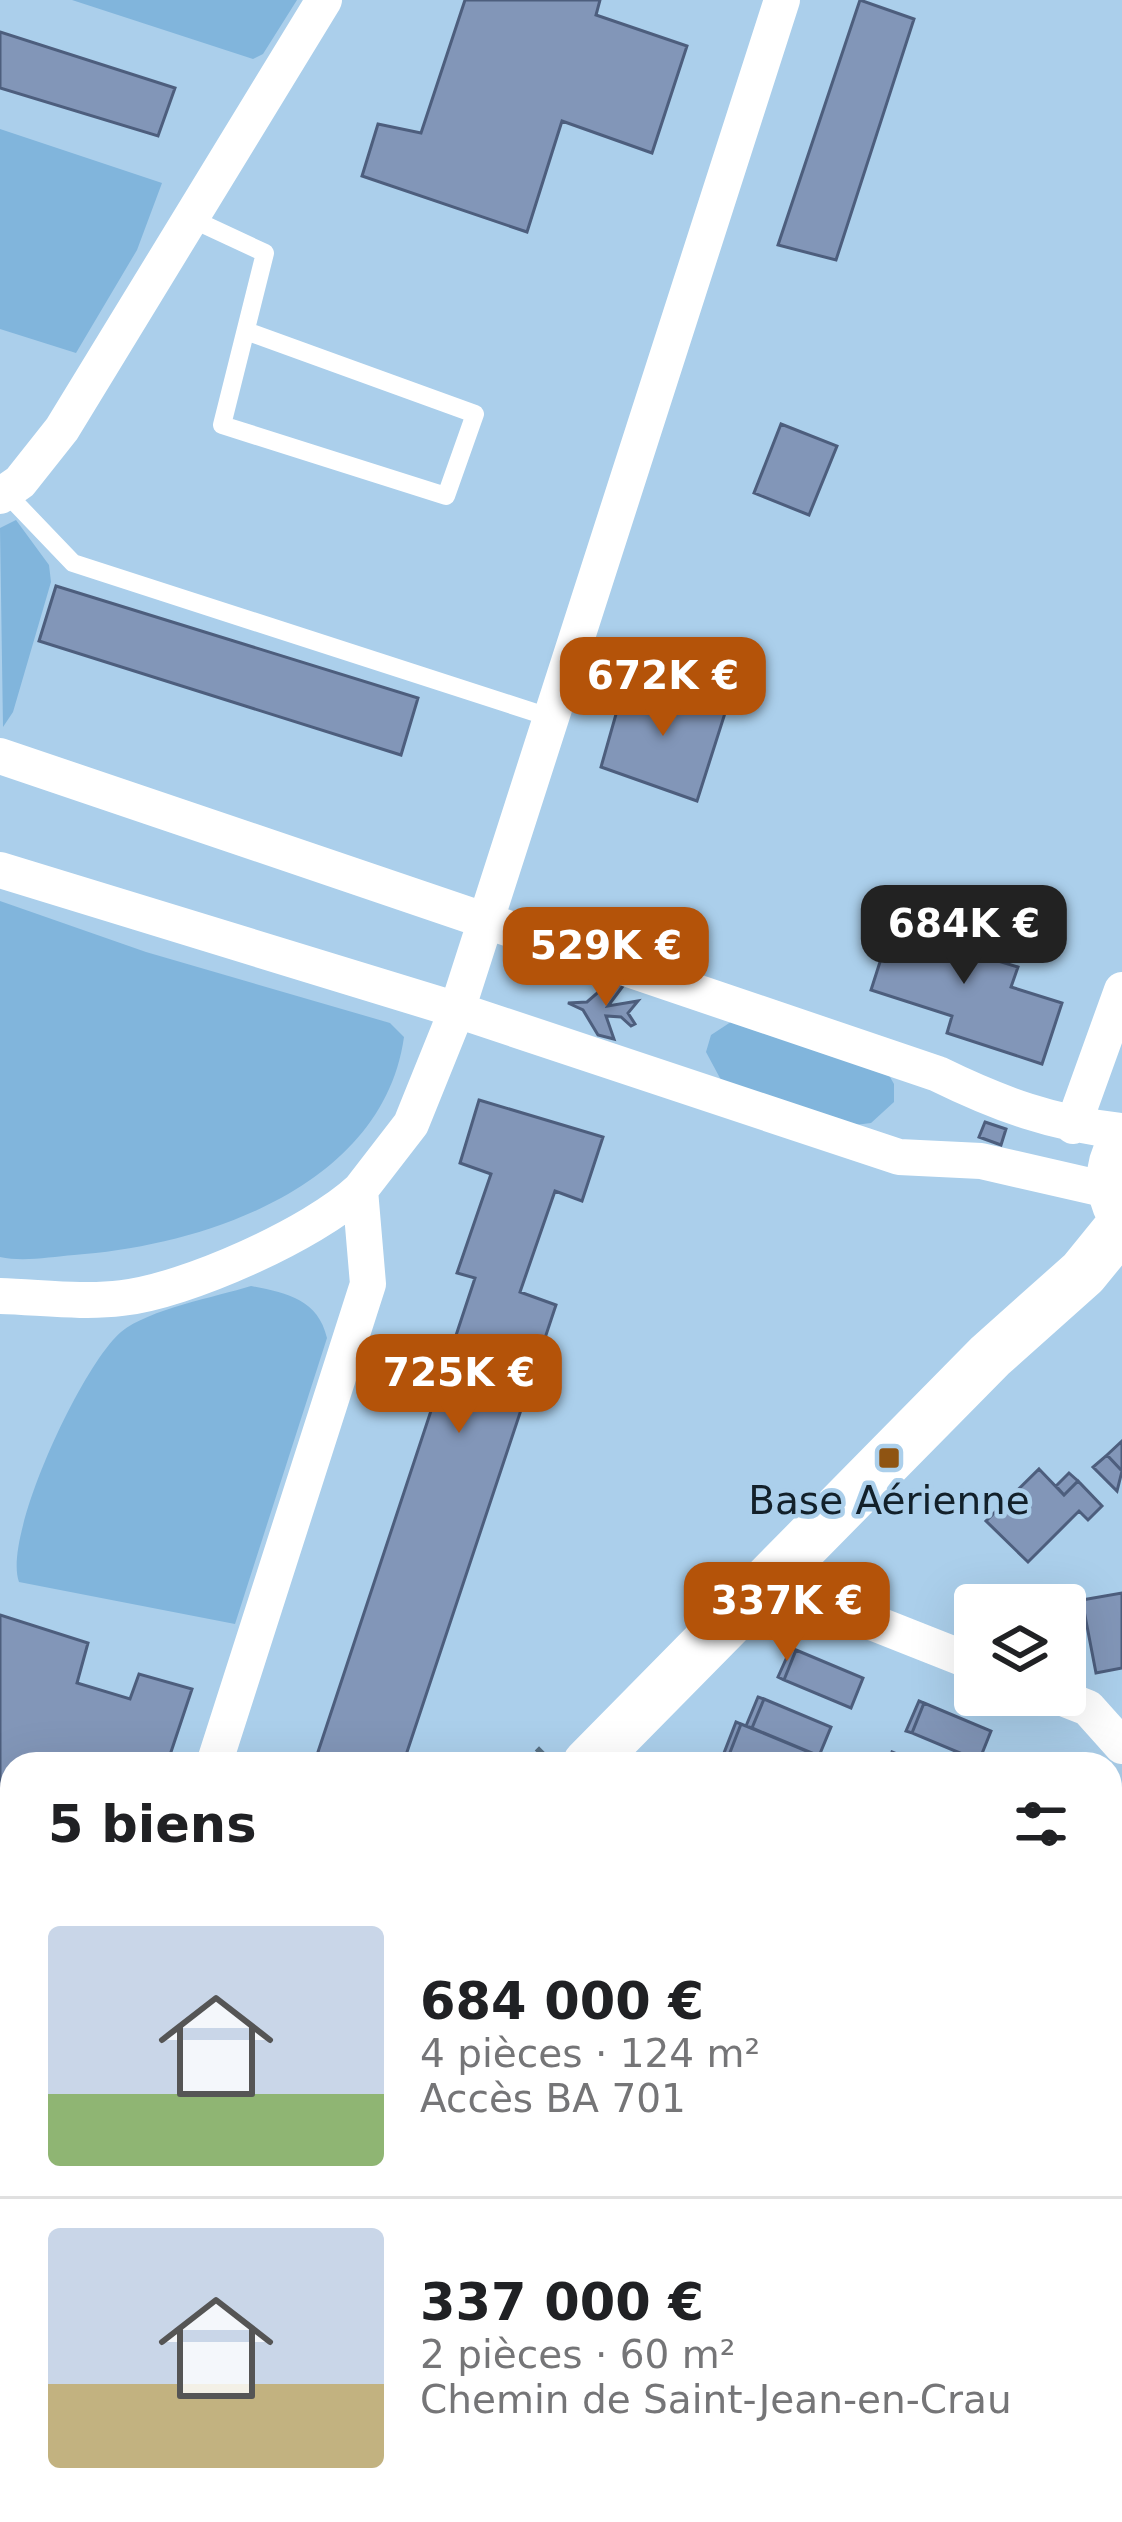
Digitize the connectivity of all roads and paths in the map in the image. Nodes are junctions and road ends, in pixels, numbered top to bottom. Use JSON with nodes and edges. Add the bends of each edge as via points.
{"nodes":[{"id":1,"x":324,"y":0,"type":"edge"},
{"id":2,"x":782,"y":0,"type":"edge"},
{"id":3,"x":190,"y":218,"type":"junction"},
{"id":4,"x":246,"y":331,"type":"junction"},
{"id":5,"x":3,"y":494,"type":"edge"},
{"id":6,"x":552,"y":718,"type":"junction"},
{"id":7,"x":0,"y":756,"type":"edge"},
{"id":8,"x":0,"y":870,"type":"edge"},
{"id":9,"x":488,"y":918,"type":"junction"},
{"id":10,"x":1122,"y":990,"type":"edge"},
{"id":11,"x":457,"y":1010,"type":"junction"},
{"id":12,"x":1073,"y":1126,"type":"junction"},
{"id":13,"x":1122,"y":1131,"type":"edge"},
{"id":14,"x":360,"y":1190,"type":"junction"},
{"id":15,"x":1119,"y":1194,"type":"edge"},
{"id":16,"x":1122,"y":1283,"type":"edge"},
{"id":17,"x":0,"y":1296,"type":"edge"},
{"id":18,"x":990,"y":1356,"type":"junction"},
{"id":19,"x":846,"y":1612,"type":"dead end"},
{"id":20,"x":954,"y":1655,"type":"edge"},
{"id":21,"x":1089,"y":1701,"type":"edge"},
{"id":22,"x":1122,"y":1746,"type":"edge"},
{"id":23,"x":218,"y":1752,"type":"edge"},
{"id":24,"x":599,"y":1752,"type":"edge"}],
"edges":[{"from":1,"to":3,"type":"street"},
{"from":2,"to":6,"type":"street"},
{"from":3,"to":4,"type":"lane","via":[[265,254]]},
{"from":3,"to":5,"type":"street","via":[[62,429]]},
{"from":4,"to":4,"type":"lane","via":[[222,425],[446,496],[475,414]]},
{"from":5,"to":6,"type":"lane","via":[[74,563]]},
{"from":6,"to":9,"type":"street"},
{"from":7,"to":9,"type":"street"},
{"from":8,"to":11,"type":"street"},
{"from":9,"to":11,"type":"street"},
{"from":9,"to":12,"type":"street"},
{"from":10,"to":12,"type":"street"},
{"from":11,"to":14,"type":"street","via":[[411,1124]]},
{"from":11,"to":15,"type":"street","via":[[898,1157],[981,1160]]},
{"from":12,"to":13,"type":"street"},
{"from":14,"to":17,"type":"street","via":[[247,1258],[124,1298]]},
{"from":14,"to":23,"type":"street","via":[[368,1284]]},
{"from":15,"to":18,"type":"street","via":[[1048,1307]]},
{"from":16,"to":18,"type":"street","via":[[1062,1326]]},
{"from":18,"to":24,"type":"street"},
{"from":19,"to":20,"type":"street"},
{"from":21,"to":22,"type":"street"}]}
